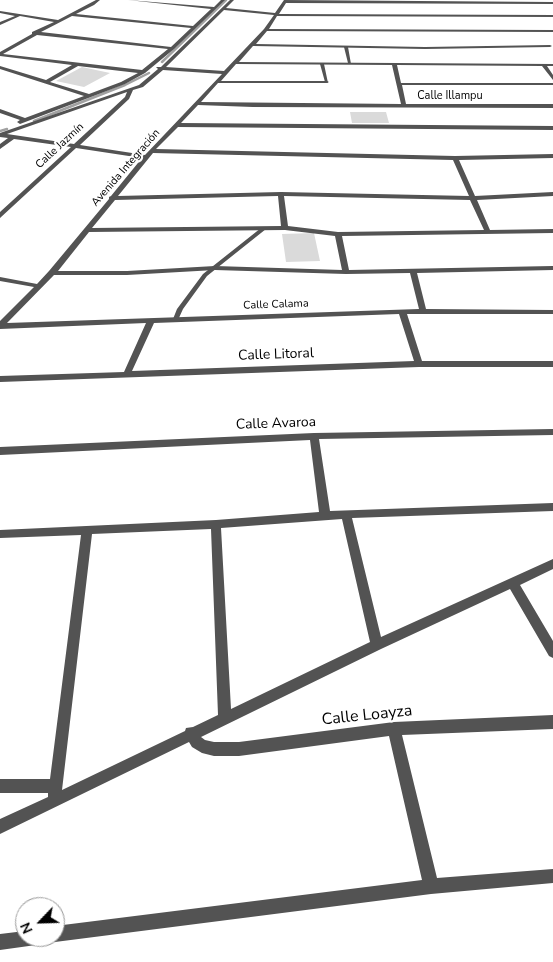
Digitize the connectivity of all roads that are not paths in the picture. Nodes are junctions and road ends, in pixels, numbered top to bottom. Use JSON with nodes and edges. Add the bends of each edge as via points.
{"nodes":[{"id":1,"x":98,"y":0,"type":"edge"},
{"id":2,"x":130,"y":0,"type":"edge"},
{"id":3,"x":223,"y":0,"type":"edge"},
{"id":4,"x":232,"y":0,"type":"edge"},
{"id":5,"x":156,"y":1,"type":"edge"},
{"id":6,"x":285,"y":1,"type":"edge"},
{"id":7,"x":413,"y":1,"type":"edge"},
{"id":8,"x":553,"y":3,"type":"edge"},
{"id":9,"x":214,"y":8,"type":"junction"},
{"id":10,"x":223,"y":9,"type":"junction"},
{"id":11,"x":0,"y":12,"type":"edge"},
{"id":12,"x":19,"y":14,"type":"junction"},
{"id":13,"x":72,"y":15,"type":"junction"},
{"id":14,"x":276,"y":15,"type":"junction"},
{"id":15,"x":416,"y":16,"type":"junction"},
{"id":16,"x":553,"y":16,"type":"edge"},
{"id":17,"x":59,"y":21,"type":"junction"},
{"id":18,"x":0,"y":24,"type":"edge"},
{"id":19,"x":195,"y":27,"type":"junction"},
{"id":20,"x":266,"y":30,"type":"junction"},
{"id":21,"x":421,"y":30,"type":"junction"},
{"id":22,"x":553,"y":31,"type":"edge"},
{"id":23,"x":34,"y":33,"type":"junction"},
{"id":24,"x":252,"y":45,"type":"junction"},
{"id":25,"x":550,"y":46,"type":"dead end"},
{"id":26,"x":346,"y":47,"type":"junction"},
{"id":27,"x":504,"y":47,"type":"junction"},
{"id":28,"x":0,"y":48,"type":"edge"},
{"id":29,"x":172,"y":48,"type":"junction"},
{"id":30,"x":426,"y":48,"type":"junction"},
{"id":31,"x":7,"y":49,"type":"junction"},
{"id":32,"x":508,"y":53,"type":"dead end"},
{"id":33,"x":0,"y":54,"type":"edge"},
{"id":34,"x":511,"y":59,"type":"dead end"},
{"id":35,"x":236,"y":63,"type":"junction"},
{"id":36,"x":350,"y":63,"type":"junction"},
{"id":37,"x":77,"y":64,"type":"junction"},
{"id":38,"x":322,"y":64,"type":"junction"},
{"id":39,"x":394,"y":64,"type":"junction"},
{"id":40,"x":515,"y":65,"type":"junction"},
{"id":41,"x":544,"y":65,"type":"junction"},
{"id":42,"x":553,"y":65,"type":"edge"},
{"id":43,"x":150,"y":66,"type":"junction"},
{"id":44,"x":0,"y":67,"type":"edge"},
{"id":45,"x":162,"y":68,"type":"junction"},
{"id":46,"x":142,"y":72,"type":"junction"},
{"id":47,"x":226,"y":73,"type":"junction"},
{"id":48,"x":553,"y":79,"type":"edge"},
{"id":49,"x":46,"y":82,"type":"junction"},
{"id":50,"x":217,"y":82,"type":"junction"},
{"id":51,"x":327,"y":82,"type":"joint"},
{"id":52,"x":400,"y":84,"type":"junction"},
{"id":53,"x":553,"y":84,"type":"edge"},
{"id":54,"x":131,"y":90,"type":"junction"},
{"id":55,"x":89,"y":96,"type":"junction"},
{"id":56,"x":198,"y":103,"type":"junction"},
{"id":57,"x":404,"y":106,"type":"junction"},
{"id":58,"x":553,"y":106,"type":"edge"},
{"id":59,"x":0,"y":111,"type":"edge"},
{"id":60,"x":21,"y":123,"type":"junction"},
{"id":61,"x":177,"y":125,"type":"junction"},
{"id":62,"x":0,"y":128,"type":"edge"},
{"id":63,"x":553,"y":128,"type":"edge"},
{"id":64,"x":0,"y":135,"type":"edge"},
{"id":65,"x":12,"y":138,"type":"junction"},
{"id":66,"x":0,"y":146,"type":"edge"},
{"id":67,"x":74,"y":146,"type":"junction"},
{"id":68,"x":148,"y":154,"type":"junction"},
{"id":69,"x":553,"y":156,"type":"edge"},
{"id":70,"x":455,"y":158,"type":"junction"},
{"id":71,"x":281,"y":194,"type":"junction"},
{"id":72,"x":553,"y":194,"type":"edge"},
{"id":73,"x":111,"y":198,"type":"junction"},
{"id":74,"x":473,"y":198,"type":"junction"},
{"id":75,"x":0,"y":216,"type":"edge"},
{"id":76,"x":285,"y":228,"type":"junction"},
{"id":77,"x":263,"y":229,"type":"junction"},
{"id":78,"x":87,"y":230,"type":"junction"},
{"id":79,"x":553,"y":231,"type":"edge"},
{"id":80,"x":488,"y":232,"type":"junction"},
{"id":81,"x":338,"y":234,"type":"junction"},
{"id":82,"x":215,"y":268,"type":"junction"},
{"id":83,"x":553,"y":268,"type":"edge"},
{"id":84,"x":413,"y":271,"type":"junction"},
{"id":85,"x":346,"y":272,"type":"junction"},
{"id":86,"x":52,"y":273,"type":"junction"},
{"id":87,"x":0,"y":279,"type":"edge"},
{"id":88,"x":38,"y":286,"type":"junction"},
{"id":89,"x":423,"y":311,"type":"junction"},
{"id":90,"x":402,"y":312,"type":"junction"},
{"id":91,"x":553,"y":312,"type":"edge"},
{"id":92,"x":176,"y":319,"type":"junction"},
{"id":93,"x":151,"y":320,"type":"junction"},
{"id":94,"x":0,"y":326,"type":"edge"},
{"id":95,"x":419,"y":364,"type":"junction"},
{"id":96,"x":553,"y":364,"type":"edge"},
{"id":97,"x":127,"y":374,"type":"junction"},
{"id":98,"x":0,"y":380,"type":"edge"},
{"id":99,"x":553,"y":432,"type":"edge"},
{"id":100,"x":314,"y":436,"type":"junction"},
{"id":101,"x":0,"y":452,"type":"edge"},
{"id":102,"x":553,"y":507,"type":"edge"},
{"id":103,"x":346,"y":514,"type":"junction"},
{"id":104,"x":325,"y":516,"type":"junction"},
{"id":105,"x":216,"y":524,"type":"junction"},
{"id":106,"x":87,"y":529,"type":"junction"},
{"id":107,"x":0,"y":534,"type":"edge"},
{"id":108,"x":553,"y":564,"type":"edge"},
{"id":109,"x":513,"y":583,"type":"junction"},
{"id":110,"x":376,"y":645,"type":"junction"},
{"id":111,"x":553,"y":652,"type":"edge"},
{"id":112,"x":225,"y":718,"type":"junction"},
{"id":113,"x":553,"y":722,"type":"edge"},
{"id":114,"x":394,"y":729,"type":"junction"},
{"id":115,"x":191,"y":733,"type":"junction"},
{"id":116,"x":0,"y":786,"type":"edge"},
{"id":117,"x":56,"y":786,"type":"junction"},
{"id":118,"x":54,"y":801,"type":"junction"},
{"id":119,"x":0,"y":827,"type":"edge"},
{"id":120,"x":553,"y":876,"type":"edge"},
{"id":121,"x":431,"y":886,"type":"junction"},
{"id":122,"x":65,"y":933,"type":"edge"},
{"id":123,"x":15,"y":940,"type":"edge"},
{"id":124,"x":0,"y":942,"type":"edge"}],
"edges":[{"from":1,"to":13,"type":"street"},
{"from":2,"to":5,"type":"street"},
{"from":3,"to":9,"type":"street"},
{"from":4,"to":10,"type":"street"},
{"from":5,"to":9,"type":"street"},
{"from":6,"to":7,"type":"street"},
{"from":6,"to":14,"type":"street","name":"Avenida Integración"},
{"from":7,"to":8,"type":"street"},
{"from":7,"to":15,"type":"street"},
{"from":9,"to":19,"type":"street"},
{"from":10,"to":14,"type":"street"},
{"from":10,"to":45,"type":"street"},
{"from":11,"to":12,"type":"street"},
{"from":12,"to":17,"type":"street"},
{"from":12,"to":18,"type":"street"},
{"from":13,"to":17,"type":"street"},
{"from":13,"to":19,"type":"street"},
{"from":14,"to":15,"type":"street"},
{"from":14,"to":20,"type":"street","name":"Avenida Integración"},
{"from":15,"to":16,"type":"street"},
{"from":15,"to":21,"type":"street"},
{"from":17,"to":23,"type":"street"},
{"from":19,"to":29,"type":"street"},
{"from":20,"to":21,"type":"street"},
{"from":20,"to":24,"type":"street","name":"Avenida Integración"},
{"from":21,"to":22,"type":"street"},
{"from":21,"to":30,"type":"street"},
{"from":23,"to":29,"type":"street"},
{"from":23,"to":31,"type":"street"},
{"from":24,"to":26,"type":"street"},
{"from":24,"to":35,"type":"street","name":"Avenida Integración"},
{"from":25,"to":27,"type":"street"},
{"from":26,"to":30,"type":"street"},
{"from":26,"to":36,"type":"lane"},
{"from":27,"to":30,"type":"street"},
{"from":27,"to":32,"type":"street"},
{"from":28,"to":31,"type":"street"},
{"from":29,"to":43,"type":"street"},
{"from":31,"to":33,"type":"street"},
{"from":33,"to":37,"type":"street"},
{"from":34,"to":40,"type":"street"},
{"from":35,"to":38,"type":"street"},
{"from":35,"to":47,"type":"street","name":"Avenida Integración"},
{"from":36,"to":38,"type":"street"},
{"from":36,"to":39,"type":"street"},
{"from":37,"to":46,"type":"street"},
{"from":37,"to":49,"type":"street"},
{"from":38,"to":51,"type":"lane"},
{"from":39,"to":40,"type":"street"},
{"from":39,"to":52,"type":"street"},
{"from":40,"to":41,"type":"street"},
{"from":41,"to":42,"type":"street"},
{"from":41,"to":48,"type":"street"},
{"from":43,"to":45,"type":"street"},
{"from":43,"to":46,"type":"street"},
{"from":44,"to":49,"type":"street"},
{"from":45,"to":47,"type":"street"},
{"from":45,"to":54,"type":"street","via":[[141,86]]},
{"from":46,"to":55,"type":"street"},
{"from":47,"to":50,"type":"street","name":"Avenida Integración"},
{"from":49,"to":55,"type":"street"},
{"from":50,"to":51,"type":"street"},
{"from":50,"to":56,"type":"street","name":"Avenida Integración"},
{"from":52,"to":53,"type":"street"},
{"from":52,"to":57,"type":"street"},
{"from":54,"to":60,"type":"street"},
{"from":54,"to":67,"type":"street","name":"Calle Jazmín","via":[[127,98]]},
{"from":55,"to":60,"type":"street"},
{"from":56,"to":57,"type":"street","name":"Calle Illampu"},
{"from":56,"to":61,"type":"street","name":"Avenida Integración"},
{"from":57,"to":58,"type":"street","name":"Calle Illampu"},
{"from":59,"to":60,"type":"street"},
{"from":60,"to":62,"type":"street"},
{"from":60,"to":64,"type":"street"},
{"from":60,"to":65,"type":"street"},
{"from":61,"to":63,"type":"street"},
{"from":61,"to":68,"type":"street","name":"Avenida Integración"},
{"from":64,"to":65,"type":"street"},
{"from":65,"to":66,"type":"street"},
{"from":65,"to":67,"type":"street"},
{"from":67,"to":68,"type":"street"},
{"from":67,"to":75,"type":"street","name":"Calle Jazmín"},
{"from":68,"to":70,"type":"street"},
{"from":68,"to":73,"type":"street","name":"Avenida Integración"},
{"from":69,"to":70,"type":"street"},
{"from":70,"to":74,"type":"street"},
{"from":71,"to":73,"type":"street"},
{"from":71,"to":74,"type":"street"},
{"from":71,"to":76,"type":"street"},
{"from":72,"to":74,"type":"street"},
{"from":73,"to":78,"type":"street","name":"Avenida Integración"},
{"from":74,"to":80,"type":"street"},
{"from":76,"to":77,"type":"street"},
{"from":76,"to":81,"type":"street"},
{"from":77,"to":78,"type":"street"},
{"from":77,"to":82,"type":"lane"},
{"from":78,"to":86,"type":"street","name":"Avenida Integración"},
{"from":79,"to":80,"type":"street"},
{"from":80,"to":81,"type":"street"},
{"from":81,"to":85,"type":"street"},
{"from":82,"to":85,"type":"street"},
{"from":82,"to":86,"type":"street"},
{"from":82,"to":92,"type":"lane","via":[[196,285]]},
{"from":83,"to":84,"type":"street"},
{"from":84,"to":85,"type":"street"},
{"from":84,"to":89,"type":"street"},
{"from":86,"to":88,"type":"street","name":"Avenida Integración"},
{"from":87,"to":88,"type":"street"},
{"from":88,"to":94,"type":"street","name":"Avenida Integración"},
{"from":89,"to":90,"type":"street","name":"Calle Calama"},
{"from":89,"to":91,"type":"street","name":"Calle Calama"},
{"from":90,"to":92,"type":"street","name":"Calle Calama"},
{"from":90,"to":95,"type":"street"},
{"from":92,"to":93,"type":"street","name":"Calle Calama"},
{"from":93,"to":94,"type":"street","name":"Calle Calama"},
{"from":93,"to":97,"type":"street"},
{"from":95,"to":96,"type":"street","name":"Calle Litoral"},
{"from":95,"to":97,"type":"street","name":"Calle Litoral"},
{"from":97,"to":98,"type":"street","name":"Calle Litoral"},
{"from":99,"to":100,"type":"street","name":"Calle Avaroa"},
{"from":100,"to":101,"type":"street","name":"Calle Avaroa"},
{"from":100,"to":104,"type":"street"},
{"from":102,"to":103,"type":"street"},
{"from":103,"to":104,"type":"street"},
{"from":103,"to":110,"type":"street"},
{"from":104,"to":105,"type":"street"},
{"from":105,"to":106,"type":"street"},
{"from":105,"to":112,"type":"street"},
{"from":106,"to":107,"type":"street"},
{"from":106,"to":117,"type":"street"},
{"from":108,"to":109,"type":"street"},
{"from":109,"to":110,"type":"street"},
{"from":109,"to":111,"type":"street"},
{"from":110,"to":112,"type":"street"},
{"from":112,"to":115,"type":"street"},
{"from":113,"to":114,"type":"street","name":"Calle Loayza"},
{"from":114,"to":115,"type":"street","name":"Calle Loayza","via":[[238,749],[202,746]]},
{"from":114,"to":121,"type":"street"},
{"from":115,"to":118,"type":"street"},
{"from":116,"to":117,"type":"street"},
{"from":117,"to":118,"type":"street"},
{"from":118,"to":119,"type":"street"},
{"from":120,"to":121,"type":"street"},
{"from":121,"to":122,"type":"street"},
{"from":123,"to":124,"type":"street"}]}
